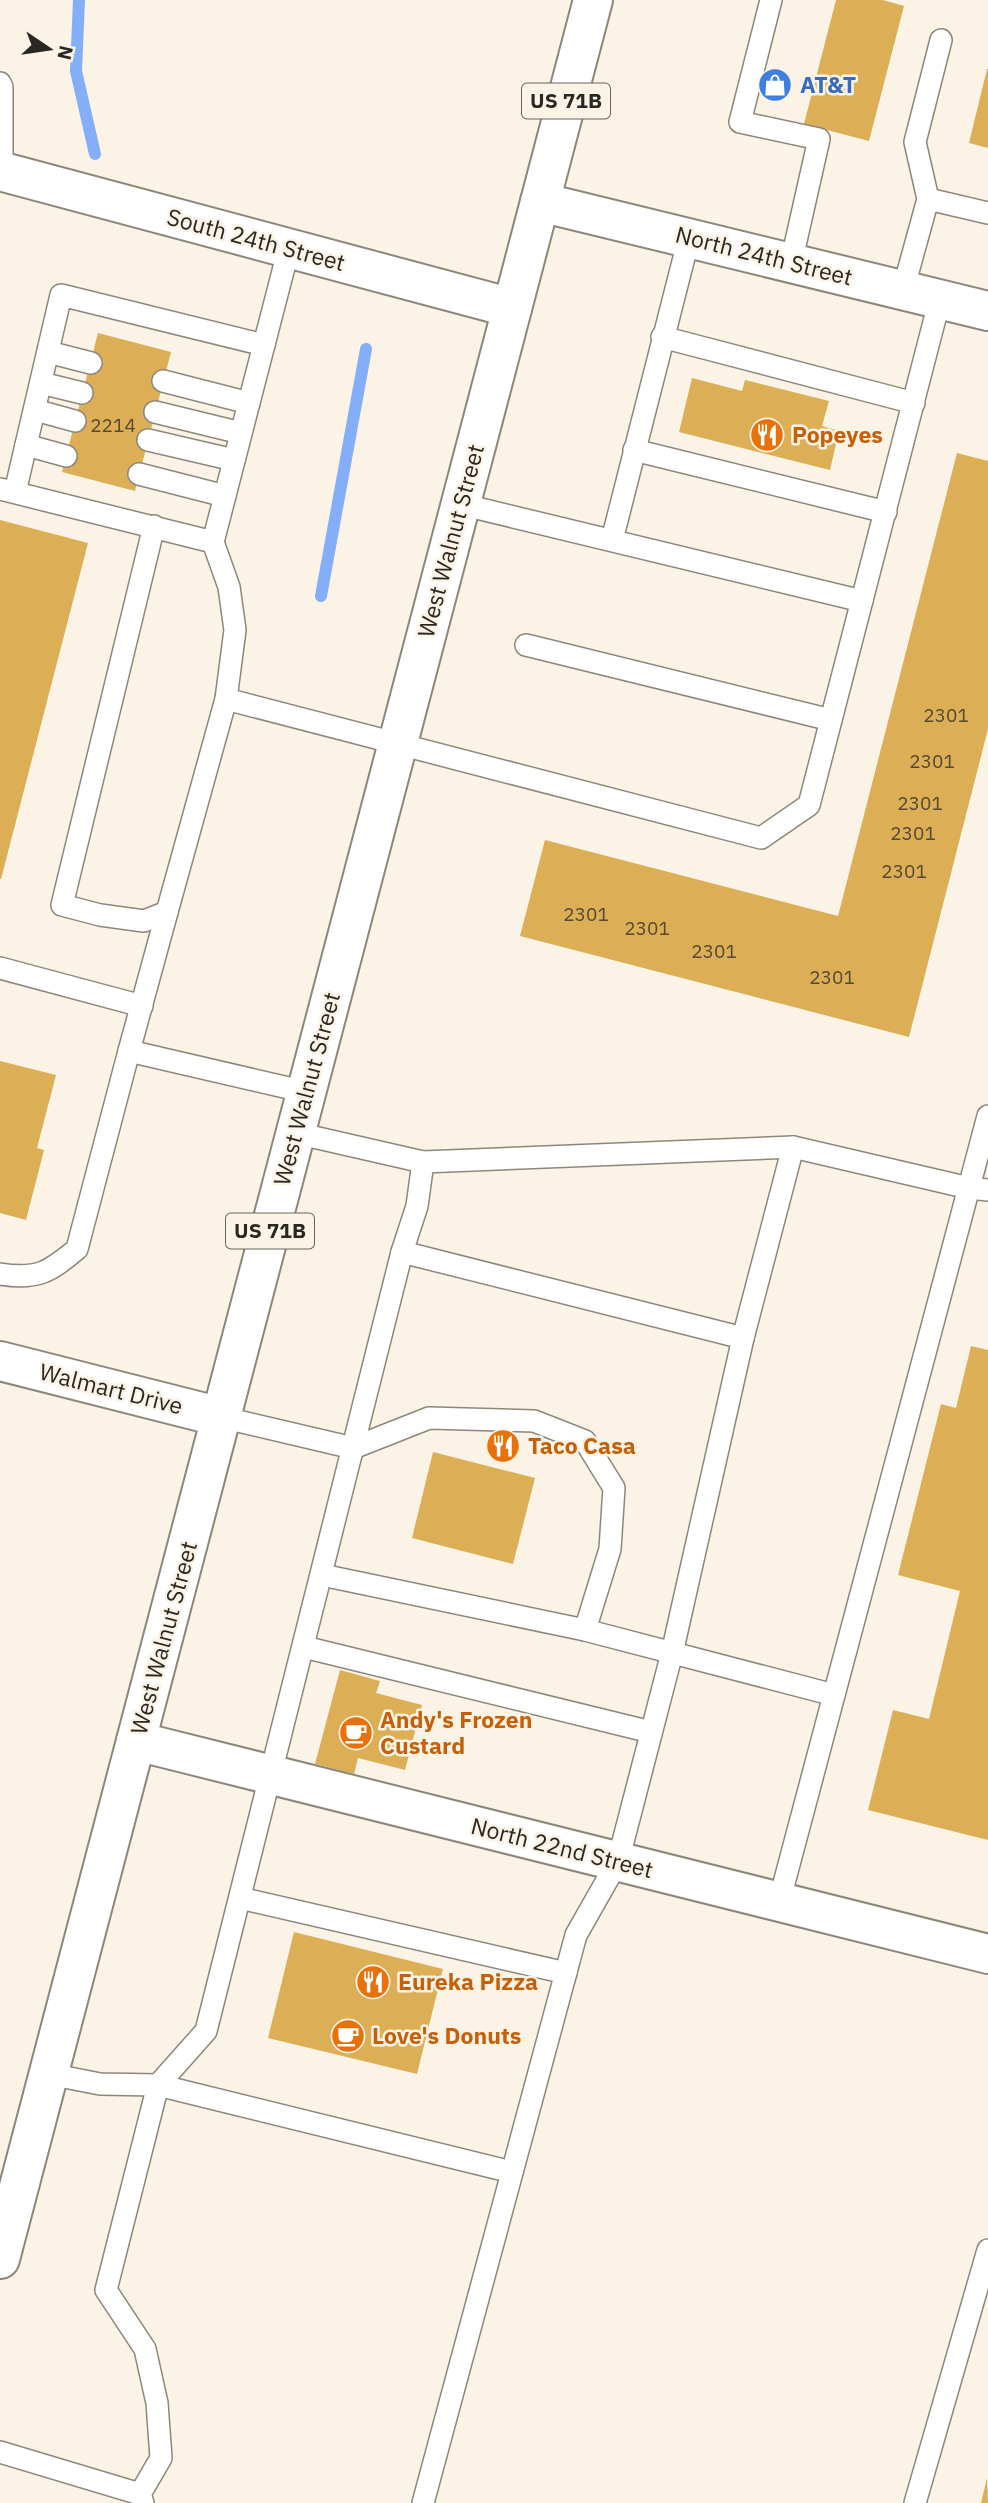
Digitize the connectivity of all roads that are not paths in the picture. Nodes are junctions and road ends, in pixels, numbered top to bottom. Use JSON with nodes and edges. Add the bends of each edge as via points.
{"nodes":[{"id":1,"x":593,"y":0,"type":"edge"},
{"id":2,"x":771,"y":0,"type":"edge"},
{"id":3,"x":941,"y":40,"type":"dead end"},
{"id":4,"x":0,"y":83,"type":"edge"},
{"id":5,"x":1,"y":172,"type":"edge"},
{"id":6,"x":928,"y":199,"type":"junction"},
{"id":7,"x":540,"y":202,"type":"junction"},
{"id":8,"x":988,"y":213,"type":"edge"},
{"id":9,"x":689,"y":238,"type":"junction"},
{"id":10,"x":289,"y":248,"type":"junction"},
{"id":11,"x":792,"y":263,"type":"junction"},
{"id":12,"x":903,"y":290,"type":"junction"},
{"id":13,"x":940,"y":299,"type":"junction"},
{"id":14,"x":512,"y":308,"type":"junction"},
{"id":15,"x":988,"y":311,"type":"edge"},
{"id":16,"x":663,"y":337,"type":"junction"},
{"id":17,"x":264,"y":345,"type":"junction"},
{"id":18,"x":48,"y":352,"type":"junction"},
{"id":19,"x":90,"y":363,"type":"dead end"},
{"id":20,"x":163,"y":382,"type":"dead end"},
{"id":21,"x":41,"y":383,"type":"junction"},
{"id":22,"x":82,"y":393,"type":"dead end"},
{"id":23,"x":249,"y":403,"type":"junction"},
{"id":24,"x":914,"y":403,"type":"junction"},
{"id":25,"x":35,"y":410,"type":"junction"},
{"id":26,"x":155,"y":412,"type":"dead end"},
{"id":27,"x":75,"y":421,"type":"dead end"},
{"id":28,"x":241,"y":433,"type":"junction"},
{"id":29,"x":148,"y":440,"type":"dead end"},
{"id":30,"x":26,"y":445,"type":"junction"},
{"id":31,"x":634,"y":450,"type":"junction"},
{"id":32,"x":66,"y":456,"type":"dead end"},
{"id":33,"x":234,"y":460,"type":"junction"},
{"id":34,"x":139,"y":474,"type":"dead end"},
{"id":35,"x":7,"y":491,"type":"edge"},
{"id":36,"x":225,"y":496,"type":"junction"},
{"id":37,"x":460,"y":504,"type":"junction"},
{"id":38,"x":886,"y":512,"type":"junction"},
{"id":39,"x":154,"y":526,"type":"junction"},
{"id":40,"x":612,"y":540,"type":"junction"},
{"id":41,"x":213,"y":542,"type":"junction"},
{"id":42,"x":862,"y":601,"type":"junction"},
{"id":43,"x":526,"y":645,"type":"dead end"},
{"id":44,"x":226,"y":699,"type":"junction"},
{"id":45,"x":831,"y":720,"type":"junction"},
{"id":46,"x":398,"y":742,"type":"junction"},
{"id":47,"x":167,"y":912,"type":"junction"},
{"id":48,"x":0,"y":968,"type":"edge"},
{"id":49,"x":142,"y":1006,"type":"junction"},
{"id":50,"x":130,"y":1051,"type":"junction"},
{"id":51,"x":306,"y":1092,"type":"junction"},
{"id":52,"x":988,"y":1116,"type":"edge"},
{"id":53,"x":296,"y":1133,"type":"junction"},
{"id":54,"x":793,"y":1147,"type":"junction"},
{"id":55,"x":423,"y":1162,"type":"junction"},
{"id":56,"x":979,"y":1189,"type":"edge"},
{"id":57,"x":402,"y":1252,"type":"junction"},
{"id":58,"x":0,"y":1274,"type":"edge"},
{"id":59,"x":743,"y":1338,"type":"junction"},
{"id":60,"x":0,"y":1361,"type":"edge"},
{"id":61,"x":221,"y":1417,"type":"junction"},
{"id":62,"x":353,"y":1448,"type":"junction"},
{"id":63,"x":322,"y":1575,"type":"junction"},
{"id":64,"x":585,"y":1630,"type":"junction"},
{"id":65,"x":304,"y":1647,"type":"junction"},
{"id":66,"x":672,"y":1653,"type":"junction"},
{"id":67,"x":834,"y":1695,"type":"junction"},
{"id":68,"x":651,"y":1732,"type":"junction"},
{"id":69,"x":136,"y":1741,"type":"junction"},
{"id":70,"x":272,"y":1776,"type":"junction"},
{"id":71,"x":618,"y":1861,"type":"junction"},
{"id":72,"x":240,"y":1898,"type":"junction"},
{"id":73,"x":779,"y":1902,"type":"junction"},
{"id":74,"x":988,"y":1954,"type":"edge"},
{"id":75,"x":566,"y":1973,"type":"junction"},
{"id":76,"x":49,"y":2074,"type":"junction"},
{"id":77,"x":158,"y":2085,"type":"junction"},
{"id":78,"x":512,"y":2172,"type":"junction"},
{"id":79,"x":988,"y":2250,"type":"edge"},
{"id":80,"x":0,"y":2259,"type":"edge"},
{"id":81,"x":0,"y":2452,"type":"edge"},
{"id":82,"x":142,"y":2499,"type":"edge"},
{"id":83,"x":424,"y":2503,"type":"edge"},
{"id":84,"x":915,"y":2503,"type":"edge"}],
"edges":[{"from":1,"to":7,"type":"main road","name":"West Walnut Street","number":"US 71B"},
{"from":2,"to":11,"type":"lane","via":[[740,122],[819,139]]},
{"from":3,"to":6,"type":"lane","via":[[915,142]]},
{"from":4,"to":5,"type":"lane"},
{"from":5,"to":10,"type":"main road","name":"South 24th Street"},
{"from":6,"to":8,"type":"lane"},
{"from":6,"to":12,"type":"lane"},
{"from":7,"to":9,"type":"main road","name":"North 24th Street"},
{"from":7,"to":14,"type":"main road","name":"West Walnut Street","number":"US 71B"},
{"from":9,"to":11,"type":"main road","name":"North 24th Street"},
{"from":9,"to":16,"type":"lane"},
{"from":10,"to":14,"type":"main road","name":"South 24th Street"},
{"from":10,"to":17,"type":"lane"},
{"from":11,"to":12,"type":"main road","name":"North 24th Street"},
{"from":12,"to":13,"type":"main road","name":"North 24th Street"},
{"from":13,"to":15,"type":"main road","name":"North 24th Street"},
{"from":13,"to":24,"type":"lane"},
{"from":14,"to":37,"type":"main road","name":"West Walnut Street","number":"US 71B"},
{"from":16,"to":24,"type":"lane"},
{"from":16,"to":31,"type":"lane"},
{"from":17,"to":18,"type":"lane","via":[[61,295]]},
{"from":17,"to":23,"type":"lane"},
{"from":18,"to":19,"type":"lane"},
{"from":18,"to":21,"type":"lane"},
{"from":20,"to":23,"type":"lane"},
{"from":21,"to":22,"type":"lane"},
{"from":21,"to":25,"type":"lane"},
{"from":23,"to":28,"type":"lane"},
{"from":24,"to":38,"type":"lane"},
{"from":25,"to":27,"type":"lane"},
{"from":25,"to":30,"type":"lane"},
{"from":26,"to":28,"type":"lane"},
{"from":28,"to":33,"type":"lane"},
{"from":29,"to":33,"type":"lane"},
{"from":30,"to":32,"type":"lane"},
{"from":30,"to":35,"type":"lane"},
{"from":31,"to":38,"type":"lane"},
{"from":31,"to":40,"type":"lane"},
{"from":33,"to":36,"type":"lane"},
{"from":34,"to":36,"type":"lane"},
{"from":35,"to":39,"type":"lane"},
{"from":36,"to":41,"type":"lane"},
{"from":37,"to":40,"type":"lane"},
{"from":37,"to":46,"type":"main road","name":"West Walnut Street","number":"US 71B"},
{"from":38,"to":42,"type":"lane"},
{"from":39,"to":41,"type":"lane"},
{"from":39,"to":47,"type":"lane","via":[[62,905],[144,921]]},
{"from":40,"to":42,"type":"lane"},
{"from":41,"to":44,"type":"lane","via":[[229,587],[235,630]]},
{"from":42,"to":45,"type":"lane"},
{"from":43,"to":45,"type":"lane"},
{"from":44,"to":46,"type":"lane"},
{"from":44,"to":47,"type":"lane"},
{"from":45,"to":46,"type":"lane","via":[[809,804],[761,838]]},
{"from":46,"to":51,"type":"main road","name":"West Walnut Street","number":"US 71B"},
{"from":47,"to":49,"type":"lane"},
{"from":48,"to":49,"type":"lane"},
{"from":49,"to":50,"type":"lane"},
{"from":50,"to":51,"type":"lane"},
{"from":50,"to":58,"type":"lane","via":[[77,1250],[51,1271],[19,1277]]},
{"from":51,"to":53,"type":"main road","name":"West Walnut Street","number":"US 71B"},
{"from":52,"to":56,"type":"lane"},
{"from":53,"to":55,"type":"lane"},
{"from":53,"to":61,"type":"main road","name":"West Walnut Street","number":"US 71B"},
{"from":54,"to":55,"type":"lane"},
{"from":54,"to":56,"type":"lane"},
{"from":54,"to":59,"type":"lane"},
{"from":55,"to":57,"type":"lane"},
{"from":56,"to":67,"type":"lane"},
{"from":57,"to":59,"type":"lane"},
{"from":57,"to":62,"type":"lane"},
{"from":59,"to":66,"type":"lane"},
{"from":60,"to":61,"type":"main road","name":"Walmart Drive"},
{"from":61,"to":62,"type":"lane"},
{"from":61,"to":69,"type":"main road","name":"West Walnut Street","number":"US 71B"},
{"from":62,"to":63,"type":"lane"},
{"from":62,"to":64,"type":"lane","via":[[429,1418],[534,1421],[585,1441],[614,1488],[610,1549]]},
{"from":63,"to":64,"type":"lane"},
{"from":63,"to":65,"type":"lane"},
{"from":64,"to":66,"type":"lane"},
{"from":65,"to":68,"type":"lane"},
{"from":65,"to":70,"type":"lane"},
{"from":66,"to":67,"type":"lane"},
{"from":66,"to":68,"type":"lane"},
{"from":67,"to":73,"type":"lane"},
{"from":68,"to":71,"type":"lane"},
{"from":69,"to":70,"type":"main road","name":"North 22nd Street"},
{"from":69,"to":76,"type":"main road","name":"West Walnut Street","number":"US 71B"},
{"from":70,"to":71,"type":"main road","name":"North 22nd Street"},
{"from":70,"to":72,"type":"lane"},
{"from":71,"to":73,"type":"main road","name":"North 22nd Street"},
{"from":71,"to":75,"type":"lane","via":[[576,1935]]},
{"from":72,"to":75,"type":"lane"},
{"from":72,"to":77,"type":"lane","via":[[206,2031]]},
{"from":73,"to":74,"type":"main road","name":"North 22nd Street"},
{"from":75,"to":78,"type":"lane"},
{"from":76,"to":77,"type":"lane","via":[[100,2084]]},
{"from":76,"to":80,"type":"main road","name":"West Walnut Street","number":"US 71B"},
{"from":77,"to":78,"type":"lane"},
{"from":77,"to":82,"type":"lane","via":[[106,2290],[145,2349],[157,2403],[161,2458]]},
{"from":78,"to":83,"type":"lane"},
{"from":79,"to":84,"type":"lane"},
{"from":81,"to":82,"type":"lane"}]}
